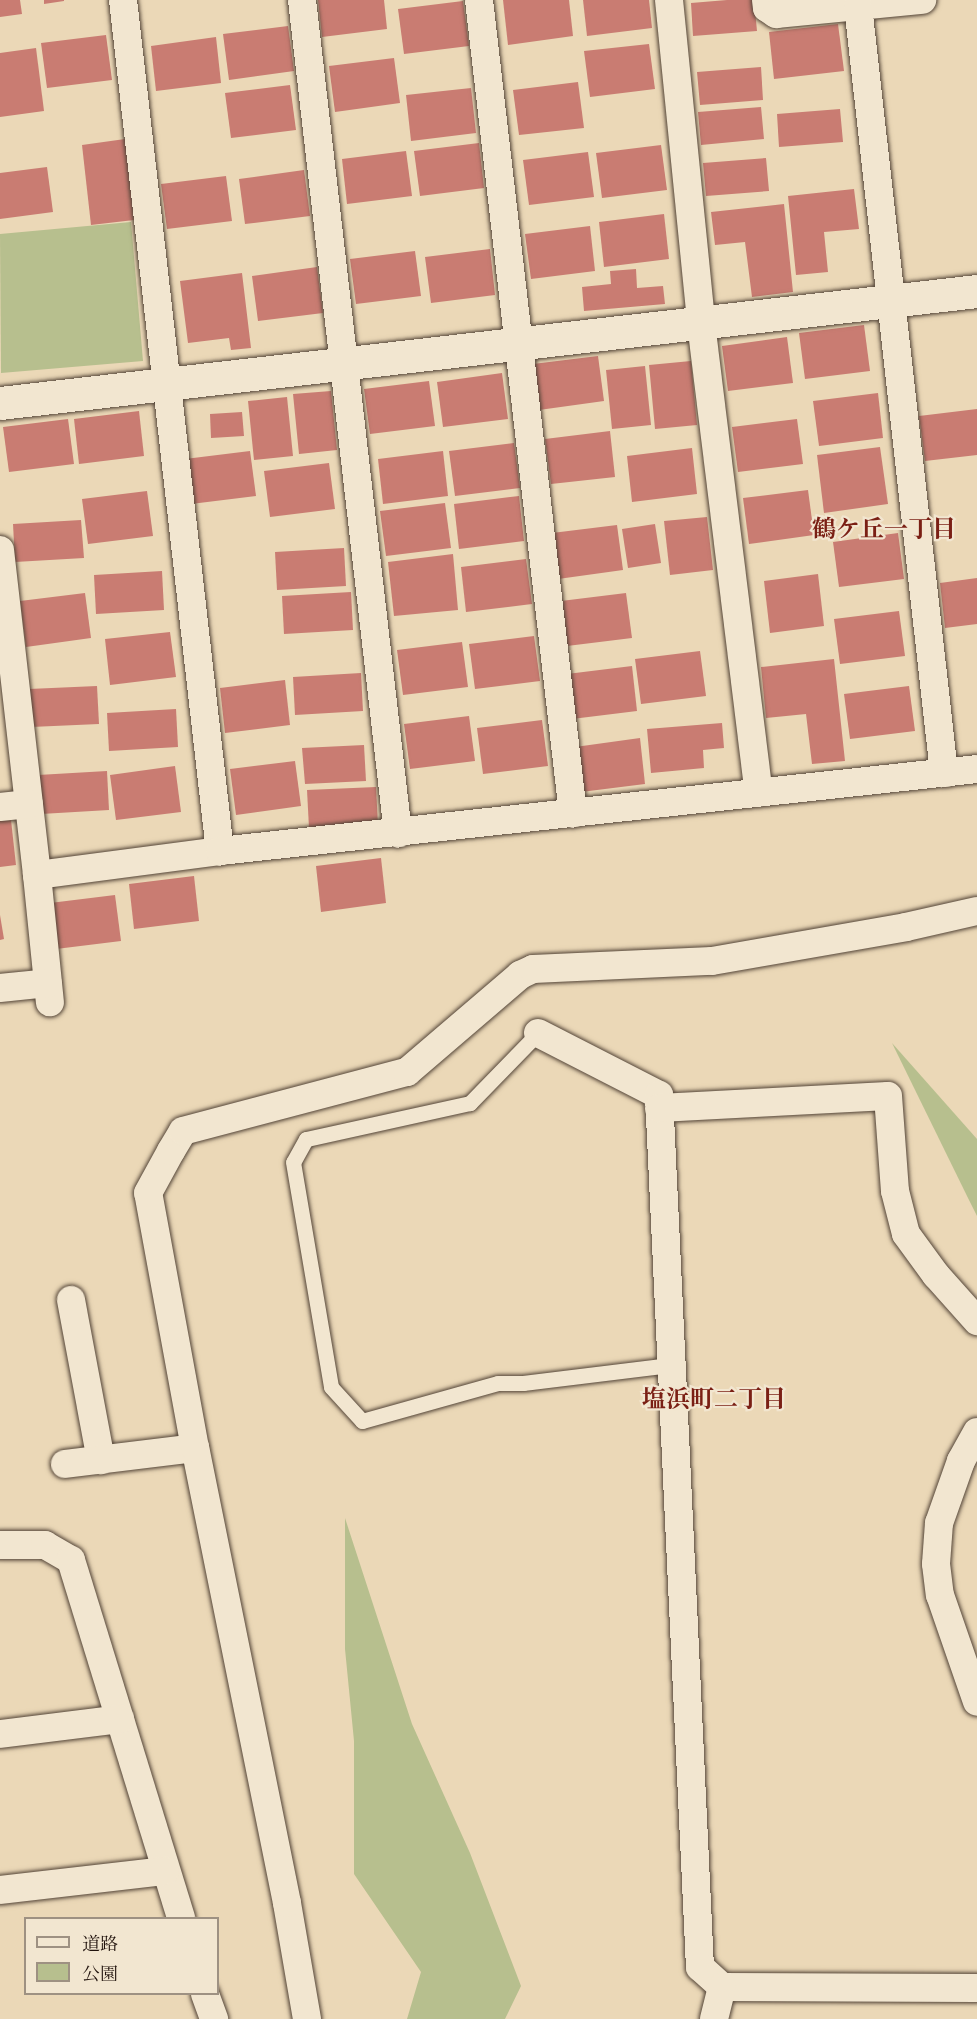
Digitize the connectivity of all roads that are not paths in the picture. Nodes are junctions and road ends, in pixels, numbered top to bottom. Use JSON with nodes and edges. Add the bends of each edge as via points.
{"nodes":[{"id":1,"x":123,"y":0,"type":"edge"},
{"id":2,"x":302,"y":0,"type":"edge"},
{"id":3,"x":479,"y":0,"type":"edge"},
{"id":4,"x":669,"y":0,"type":"edge"},
{"id":5,"x":766,"y":0,"type":"edge"},
{"id":6,"x":922,"y":0,"type":"edge"},
{"id":7,"x":858,"y":6,"type":"junction"},
{"id":8,"x":977,"y":291,"type":"edge"},
{"id":9,"x":892,"y":301,"type":"junction"},
{"id":10,"x":700,"y":323,"type":"junction"},
{"id":11,"x":519,"y":344,"type":"junction"},
{"id":12,"x":343,"y":362,"type":"junction"},
{"id":13,"x":167,"y":383,"type":"junction"},
{"id":14,"x":0,"y":403,"type":"edge"},
{"id":15,"x":0,"y":550,"type":"edge"},
{"id":16,"x":977,"y":769,"type":"edge"},
{"id":17,"x":944,"y":773,"type":"junction"},
{"id":18,"x":759,"y":792,"type":"junction"},
{"id":19,"x":29,"y":804,"type":"junction"},
{"id":20,"x":0,"y":807,"type":"edge"},
{"id":21,"x":573,"y":814,"type":"junction"},
{"id":22,"x":398,"y":833,"type":"junction"},
{"id":23,"x":220,"y":851,"type":"junction"},
{"id":24,"x":37,"y":874,"type":"junction"},
{"id":25,"x":977,"y":911,"type":"edge"},
{"id":26,"x":0,"y":988,"type":"edge"},
{"id":27,"x":538,"y":1033,"type":"joint"},
{"id":28,"x":659,"y":1108,"type":"junction"},
{"id":29,"x":71,"y":1300,"type":"dead end"},
{"id":30,"x":977,"y":1320,"type":"edge"},
{"id":31,"x":670,"y":1365,"type":"junction"},
{"id":32,"x":977,"y":1432,"type":"edge"},
{"id":33,"x":195,"y":1448,"type":"junction"},
{"id":34,"x":101,"y":1460,"type":"junction"},
{"id":35,"x":65,"y":1464,"type":"dead end"},
{"id":36,"x":0,"y":1545,"type":"edge"},
{"id":37,"x":977,"y":1702,"type":"edge"},
{"id":38,"x":120,"y":1719,"type":"junction"},
{"id":39,"x":0,"y":1734,"type":"edge"},
{"id":40,"x":165,"y":1872,"type":"junction"},
{"id":41,"x":0,"y":1890,"type":"edge"},
{"id":42,"x":181,"y":1917,"type":"edge"},
{"id":43,"x":723,"y":1987,"type":"junction"},
{"id":44,"x":977,"y":1988,"type":"edge"},
{"id":45,"x":206,"y":1995,"type":"edge"},
{"id":46,"x":214,"y":2019,"type":"edge"},
{"id":47,"x":308,"y":2019,"type":"edge"},
{"id":48,"x":714,"y":2019,"type":"edge"}],
"edges":[{"from":1,"to":13,"type":"street"},
{"from":2,"to":12,"type":"street"},
{"from":3,"to":11,"type":"street"},
{"from":4,"to":10,"type":"street"},
{"from":5,"to":7,"type":"street","via":[[767,8],[776,14]]},
{"from":6,"to":7,"type":"street"},
{"from":7,"to":9,"type":"street"},
{"from":8,"to":9,"type":"street"},
{"from":9,"to":10,"type":"street"},
{"from":9,"to":17,"type":"street"},
{"from":10,"to":11,"type":"street"},
{"from":10,"to":18,"type":"street"},
{"from":11,"to":12,"type":"street"},
{"from":11,"to":21,"type":"street"},
{"from":12,"to":13,"type":"street"},
{"from":12,"to":22,"type":"street"},
{"from":13,"to":14,"type":"street"},
{"from":13,"to":23,"type":"street"},
{"from":15,"to":19,"type":"street"},
{"from":16,"to":17,"type":"street"},
{"from":17,"to":18,"type":"street"},
{"from":18,"to":21,"type":"street"},
{"from":19,"to":20,"type":"street"},
{"from":19,"to":24,"type":"street"},
{"from":21,"to":22,"type":"street"},
{"from":22,"to":23,"type":"street"},
{"from":23,"to":24,"type":"street"},
{"from":24,"to":26,"type":"street","via":[[49,993]]},
{"from":25,"to":33,"type":"street","via":[[712,961],[533,969],[520,975],[407,1072],[183,1131],[148,1193]]},
{"from":27,"to":28,"type":"street","via":[[659,1095]]},
{"from":27,"to":31,"type":"lane","via":[[470,1103],[306,1140],[293,1162],[331,1387],[362,1421],[498,1383]]},
{"from":28,"to":30,"type":"street","via":[[888,1096],[895,1191],[906,1234]]},
{"from":28,"to":31,"type":"street"},
{"from":29,"to":34,"type":"street"},
{"from":31,"to":43,"type":"street","via":[[700,1967]]},
{"from":32,"to":37,"type":"street","via":[[961,1461],[939,1523],[936,1564],[940,1595]]},
{"from":33,"to":34,"type":"street"},
{"from":33,"to":47,"type":"street"},
{"from":34,"to":35,"type":"street"},
{"from":36,"to":38,"type":"street","via":[[45,1545],[71,1560]]},
{"from":38,"to":39,"type":"street"},
{"from":38,"to":40,"type":"street"},
{"from":40,"to":41,"type":"street"},
{"from":40,"to":42,"type":"street"},
{"from":43,"to":44,"type":"street"},
{"from":43,"to":48,"type":"street"},
{"from":45,"to":46,"type":"street"}]}
